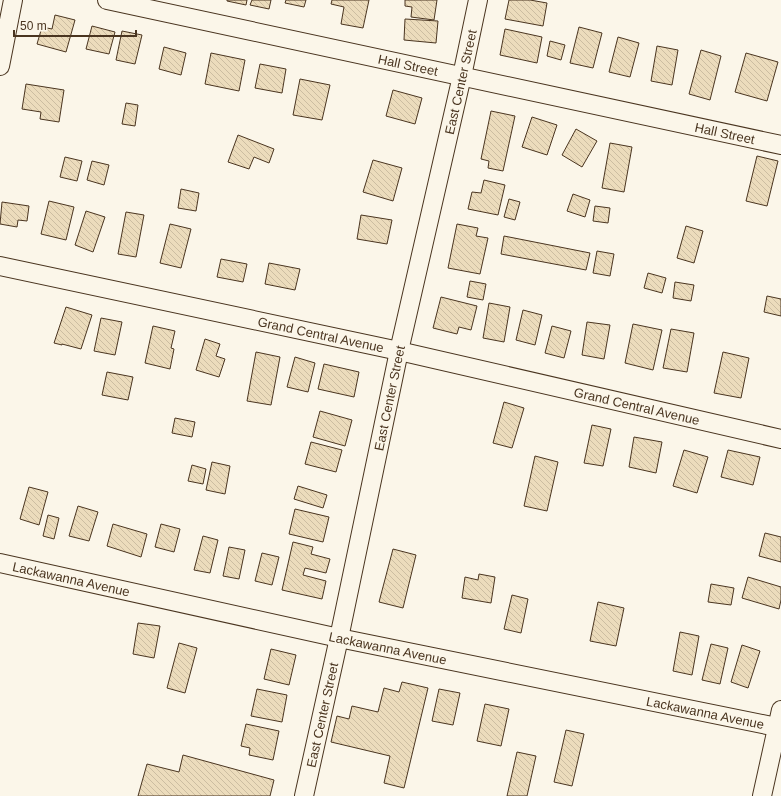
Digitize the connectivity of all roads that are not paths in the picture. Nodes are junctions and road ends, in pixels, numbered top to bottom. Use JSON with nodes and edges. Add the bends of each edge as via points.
{"nodes":[{"id":1,"x":14,"y":0,"type":"edge"},
{"id":2,"x":107,"y":0,"type":"edge"},
{"id":3,"x":478,"y":0,"type":"edge"},
{"id":4,"x":0,"y":66,"type":"edge"},
{"id":5,"x":462,"y":76,"type":"junction"},
{"id":6,"x":781,"y":144,"type":"edge"},
{"id":7,"x":0,"y":266,"type":"edge"},
{"id":8,"x":399,"y":352,"type":"junction"},
{"id":9,"x":781,"y":439,"type":"edge"},
{"id":10,"x":0,"y":563,"type":"edge"},
{"id":11,"x":339,"y":638,"type":"junction"},
{"id":12,"x":781,"y":710,"type":"edge"},
{"id":13,"x":777,"y":727,"type":"junction"},
{"id":14,"x":304,"y":796,"type":"edge"},
{"id":15,"x":762,"y":796,"type":"edge"}],
"edges":[{"from":1,"to":4,"type":"street"},
{"from":2,"to":5,"type":"street","name":"Hall Street"},
{"from":3,"to":5,"type":"street","name":"East Center Street"},
{"from":5,"to":6,"type":"street","name":"Hall Street"},
{"from":5,"to":8,"type":"street","name":"East Center Street"},
{"from":7,"to":8,"type":"street","name":"Grand Central Avenue"},
{"from":8,"to":9,"type":"street","name":"Grand Central Avenue"},
{"from":8,"to":11,"type":"street","name":"East Center Street"},
{"from":10,"to":11,"type":"street","name":"Lackawanna Avenue"},
{"from":11,"to":13,"type":"street","name":"Lackawanna Avenue"},
{"from":11,"to":14,"type":"street","name":"East Center Street"},
{"from":12,"to":13,"type":"street"},
{"from":13,"to":15,"type":"street"}]}
